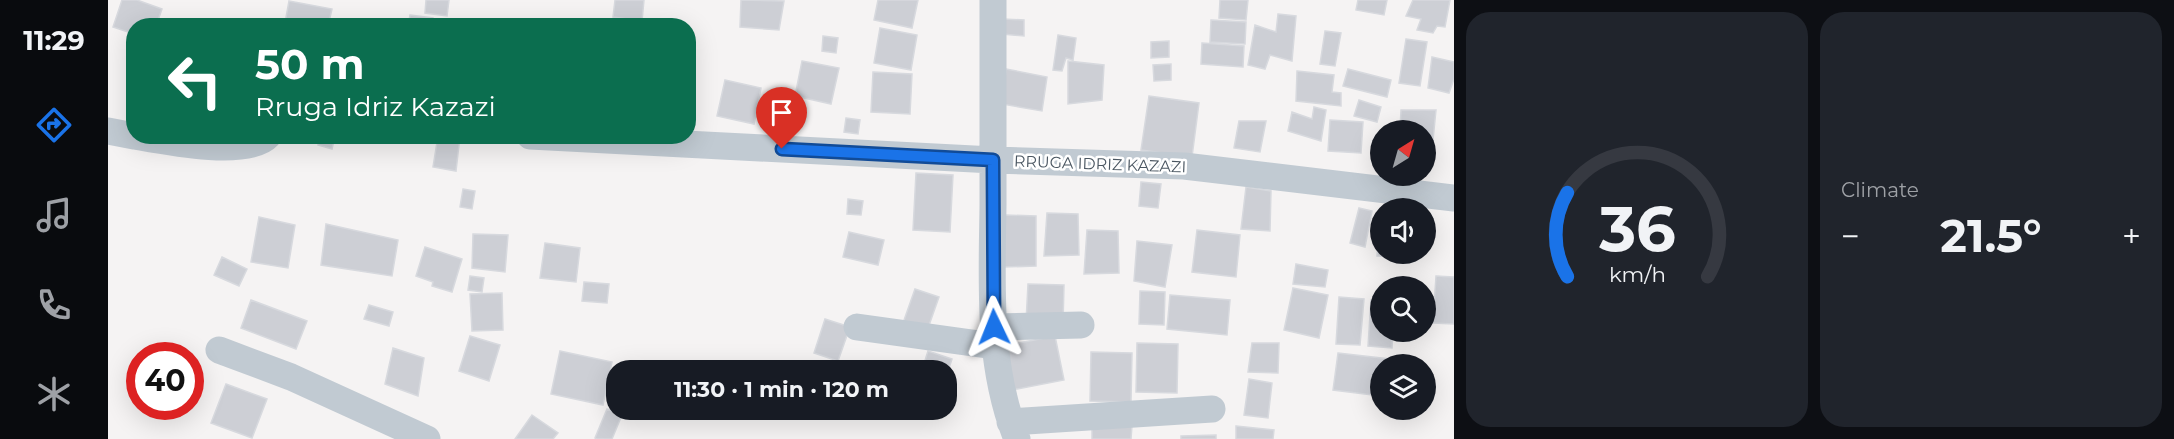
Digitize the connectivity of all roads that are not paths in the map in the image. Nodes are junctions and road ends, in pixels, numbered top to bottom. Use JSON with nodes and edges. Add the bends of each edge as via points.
{"nodes":[{"id":1,"x":993,"y":0,"type":"edge"},
{"id":2,"x":108,"y":131,"type":"edge"},
{"id":3,"x":126,"y":134,"type":"edge"},
{"id":4,"x":187,"y":144,"type":"edge"},
{"id":5,"x":255,"y":144,"type":"edge"},
{"id":6,"x":684,"y":144,"type":"edge"},
{"id":7,"x":993,"y":160,"type":"junction"},
{"id":8,"x":1454,"y":198,"type":"edge"},
{"id":9,"x":1081,"y":325,"type":"dead end"},
{"id":10,"x":857,"y":327,"type":"dead end"},
{"id":11,"x":994,"y":336,"type":"junction"},
{"id":12,"x":219,"y":350,"type":"dead end"},
{"id":13,"x":1212,"y":409,"type":"dead end"},
{"id":14,"x":1013,"y":430,"type":"edge"},
{"id":15,"x":427,"y":439,"type":"edge"}],
"edges":[{"from":1,"to":7,"type":"street"},
{"from":2,"to":3,"type":"street"},
{"from":4,"to":5,"type":"street","via":[[230,148]]},
{"from":6,"to":7,"type":"street","name":"RRUGA IDRIZ KAZAZI"},
{"from":7,"to":8,"type":"street","name":"RRUGA IDRIZ KAZAZI","via":[[1184,166]]},
{"from":7,"to":11,"type":"street"},
{"from":9,"to":11,"type":"street"},
{"from":10,"to":11,"type":"street"},
{"from":11,"to":14,"type":"street","via":[[1000,386]]},
{"from":12,"to":15,"type":"street","via":[[301,381]]},
{"from":13,"to":14,"type":"street"}]}
